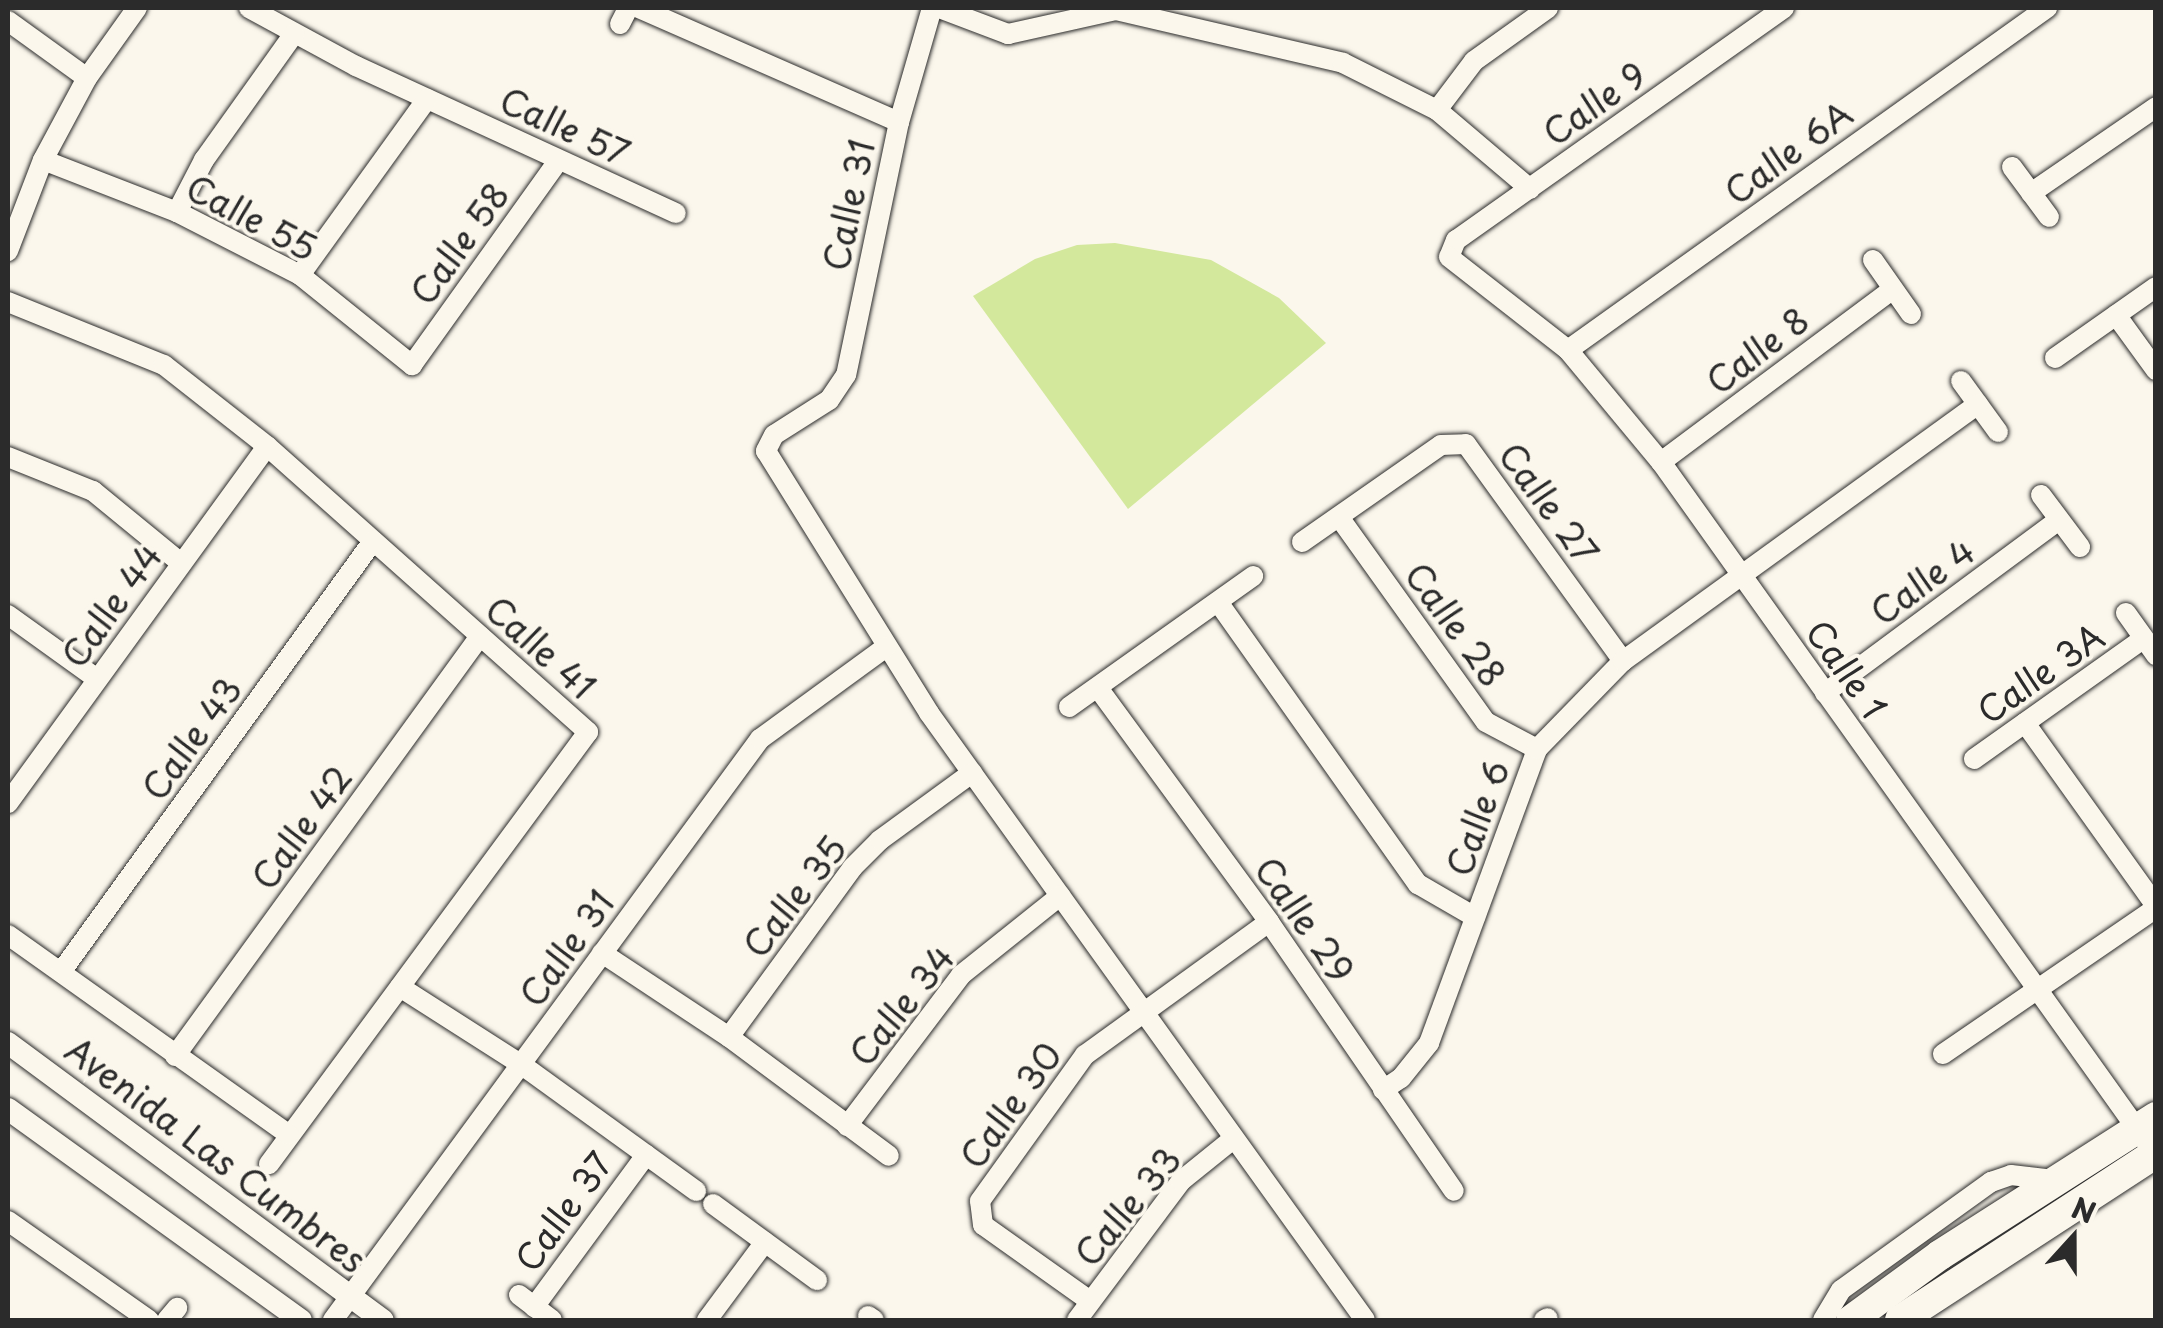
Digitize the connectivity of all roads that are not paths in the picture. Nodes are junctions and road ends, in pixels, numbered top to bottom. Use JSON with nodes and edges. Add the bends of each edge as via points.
{"nodes":[{"id":1,"x":137,"y":8,"type":"edge"},
{"id":2,"x":249,"y":8,"type":"edge"},
{"id":3,"x":639,"y":8,"type":"edge"},
{"id":4,"x":932,"y":8,"type":"edge"},
{"id":5,"x":939,"y":8,"type":"edge"},
{"id":6,"x":1548,"y":8,"type":"edge"},
{"id":7,"x":1784,"y":8,"type":"edge"},
{"id":8,"x":2046,"y":8,"type":"edge"},
{"id":9,"x":8,"y":21,"type":"edge"},
{"id":10,"x":294,"y":34,"type":"junction"},
{"id":11,"x":86,"y":78,"type":"junction"},
{"id":12,"x":427,"y":99,"type":"junction"},
{"id":13,"x":2156,"y":107,"type":"edge"},
{"id":14,"x":1437,"y":110,"type":"junction"},
{"id":15,"x":899,"y":122,"type":"junction"},
{"id":16,"x":42,"y":160,"type":"junction"},
{"id":17,"x":559,"y":160,"type":"junction"},
{"id":18,"x":2012,"y":167,"type":"dead end"},
{"id":19,"x":1530,"y":188,"type":"junction"},
{"id":20,"x":2031,"y":193,"type":"junction"},
{"id":21,"x":178,"y":212,"type":"junction"},
{"id":22,"x":676,"y":213,"type":"dead end"},
{"id":23,"x":2048,"y":217,"type":"dead end"},
{"id":24,"x":8,"y":251,"type":"edge"},
{"id":25,"x":1449,"y":257,"type":"joint"},
{"id":26,"x":1873,"y":260,"type":"dead end"},
{"id":27,"x":300,"y":275,"type":"junction"},
{"id":28,"x":2156,"y":286,"type":"edge"},
{"id":29,"x":1893,"y":289,"type":"junction"},
{"id":30,"x":8,"y":302,"type":"edge"},
{"id":31,"x":1911,"y":314,"type":"dead end"},
{"id":32,"x":2116,"y":315,"type":"junction"},
{"id":33,"x":1568,"y":350,"type":"junction"},
{"id":34,"x":2056,"y":358,"type":"dead end"},
{"id":35,"x":412,"y":364,"type":"joint"},
{"id":36,"x":2156,"y":370,"type":"edge"},
{"id":37,"x":1961,"y":382,"type":"dead end"},
{"id":38,"x":1978,"y":404,"type":"junction"},
{"id":39,"x":1998,"y":432,"type":"dead end"},
{"id":40,"x":267,"y":446,"type":"junction"},
{"id":41,"x":8,"y":457,"type":"edge"},
{"id":42,"x":1660,"y":462,"type":"junction"},
{"id":43,"x":2041,"y":495,"type":"dead end"},
{"id":44,"x":1339,"y":517,"type":"junction"},
{"id":45,"x":2059,"y":520,"type":"junction"},
{"id":46,"x":373,"y":541,"type":"junction"},
{"id":47,"x":1302,"y":542,"type":"dead end"},
{"id":48,"x":2080,"y":547,"type":"dead end"},
{"id":49,"x":181,"y":563,"type":"junction"},
{"id":50,"x":1252,"y":576,"type":"dead end"},
{"id":51,"x":1742,"y":577,"type":"junction"},
{"id":52,"x":1218,"y":602,"type":"junction"},
{"id":53,"x":2126,"y":613,"type":"dead end"},
{"id":54,"x":8,"y":615,"type":"edge"},
{"id":55,"x":480,"y":636,"type":"junction"},
{"id":56,"x":2149,"y":647,"type":"edge"},
{"id":57,"x":886,"y":648,"type":"junction"},
{"id":58,"x":1623,"y":660,"type":"junction"},
{"id":59,"x":97,"y":679,"type":"junction"},
{"id":60,"x":1098,"y":688,"type":"junction"},
{"id":61,"x":1825,"y":693,"type":"junction"},
{"id":62,"x":1069,"y":707,"type":"dead end"},
{"id":63,"x":2025,"y":723,"type":"junction"},
{"id":64,"x":1538,"y":750,"type":"junction"},
{"id":65,"x":1974,"y":759,"type":"dead end"},
{"id":66,"x":972,"y":774,"type":"junction"},
{"id":67,"x":8,"y":803,"type":"edge"},
{"id":68,"x":1060,"y":896,"type":"junction"},
{"id":69,"x":2156,"y":907,"type":"edge"},
{"id":70,"x":1475,"y":918,"type":"junction"},
{"id":71,"x":1269,"y":922,"type":"junction"},
{"id":72,"x":8,"y":935,"type":"edge"},
{"id":73,"x":602,"y":954,"type":"junction"},
{"id":74,"x":60,"y":972,"type":"junction"},
{"id":75,"x":400,"y":987,"type":"junction"},
{"id":76,"x":2037,"y":991,"type":"junction"},
{"id":77,"x":1145,"y":1012,"type":"junction"},
{"id":78,"x":728,"y":1036,"type":"junction"},
{"id":79,"x":8,"y":1043,"type":"edge"},
{"id":80,"x":1943,"y":1054,"type":"dead end"},
{"id":81,"x":175,"y":1056,"type":"junction"},
{"id":82,"x":522,"y":1065,"type":"junction"},
{"id":83,"x":1383,"y":1090,"type":"junction"},
{"id":84,"x":8,"y":1109,"type":"edge"},
{"id":85,"x":2147,"y":1121,"type":"edge"},
{"id":86,"x":847,"y":1126,"type":"junction"},
{"id":87,"x":288,"y":1134,"type":"junction"},
{"id":88,"x":1233,"y":1138,"type":"junction"},
{"id":89,"x":2155,"y":1153,"type":"edge"},
{"id":90,"x":646,"y":1155,"type":"junction"},
{"id":91,"x":888,"y":1156,"type":"dead end"},
{"id":92,"x":268,"y":1164,"type":"dead end"},
{"id":93,"x":2054,"y":1180,"type":"junction"},
{"id":94,"x":1454,"y":1191,"type":"dead end"},
{"id":95,"x":8,"y":1221,"type":"edge"},
{"id":96,"x":766,"y":1242,"type":"junction"},
{"id":97,"x":817,"y":1280,"type":"dead end"},
{"id":98,"x":350,"y":1296,"type":"junction"},
{"id":99,"x":1090,"y":1301,"type":"junction"},
{"id":100,"x":149,"y":1320,"type":"edge"},
{"id":101,"x":301,"y":1320,"type":"edge"},
{"id":102,"x":332,"y":1320,"type":"edge"},
{"id":103,"x":383,"y":1320,"type":"edge"},
{"id":104,"x":552,"y":1320,"type":"edge"},
{"id":105,"x":707,"y":1320,"type":"edge"},
{"id":106,"x":1076,"y":1320,"type":"edge"},
{"id":107,"x":1364,"y":1320,"type":"edge"},
{"id":108,"x":1823,"y":1320,"type":"edge"},
{"id":109,"x":1851,"y":1320,"type":"edge"},
{"id":110,"x":1900,"y":1320,"type":"edge"}],
"edges":[{"from":1,"to":11,"type":"street"},
{"from":2,"to":10,"type":"street","name":"Calle 57"},
{"from":3,"to":15,"type":"street"},
{"from":4,"to":15,"type":"street"},
{"from":5,"to":14,"type":"street","via":[[1008,34],[1116,10],[1343,63]]},
{"from":6,"to":14,"type":"street","via":[[1474,60]]},
{"from":7,"to":19,"type":"street","name":"Calle 9"},
{"from":8,"to":33,"type":"street","name":"Calle 6A"},
{"from":9,"to":11,"type":"street"},
{"from":10,"to":12,"type":"street","name":"Calle 57"},
{"from":10,"to":21,"type":"street","via":[[204,160]]},
{"from":11,"to":16,"type":"street"},
{"from":12,"to":17,"type":"street","name":"Calle 57"},
{"from":12,"to":27,"type":"street"},
{"from":13,"to":20,"type":"street"},
{"from":14,"to":19,"type":"street"},
{"from":15,"to":57,"type":"street","name":"Calle 31","via":[[846,375],[829,400],[774,436],[766,451]]},
{"from":16,"to":21,"type":"street","name":"Calle 55"},
{"from":16,"to":24,"type":"street"},
{"from":17,"to":22,"type":"street","name":"Calle 57"},
{"from":17,"to":35,"type":"street","name":"Calle 58"},
{"from":18,"to":20,"type":"street"},
{"from":19,"to":25,"type":"street","name":"Calle 9","via":[[1456,240]]},
{"from":20,"to":23,"type":"street"},
{"from":21,"to":27,"type":"street","name":"Calle 55"},
{"from":25,"to":33,"type":"street","name":"Calle 1"},
{"from":26,"to":29,"type":"street"},
{"from":27,"to":35,"type":"street","name":"Calle 55"},
{"from":28,"to":32,"type":"street"},
{"from":29,"to":31,"type":"street"},
{"from":29,"to":42,"type":"street","name":"Calle 8"},
{"from":30,"to":40,"type":"street","name":"Calle 41","via":[[164,365]]},
{"from":32,"to":34,"type":"street"},
{"from":32,"to":36,"type":"street"},
{"from":33,"to":42,"type":"street","name":"Calle 1"},
{"from":37,"to":38,"type":"street"},
{"from":38,"to":39,"type":"street"},
{"from":38,"to":51,"type":"street"},
{"from":40,"to":46,"type":"street","name":"Calle 41"},
{"from":40,"to":49,"type":"street","name":"Calle 44"},
{"from":41,"to":49,"type":"street","via":[[93,491]]},
{"from":42,"to":51,"type":"street","name":"Calle 1"},
{"from":43,"to":45,"type":"street"},
{"from":44,"to":47,"type":"street","name":"Calle 27"},
{"from":44,"to":58,"type":"street","name":"Calle 27","via":[[1441,445],[1466,444]]},
{"from":44,"to":64,"type":"street","name":"Calle 28","via":[[1486,722]]},
{"from":45,"to":48,"type":"street"},
{"from":45,"to":61,"type":"street","name":"Calle 4"},
{"from":46,"to":55,"type":"street","name":"Calle 41"},
{"from":46,"to":74,"type":"street","name":"Calle 43"},
{"from":49,"to":59,"type":"street","name":"Calle 44"},
{"from":50,"to":52,"type":"street"},
{"from":51,"to":58,"type":"street","name":"Calle 6"},
{"from":51,"to":61,"type":"street","name":"Calle 1"},
{"from":52,"to":60,"type":"street"},
{"from":52,"to":70,"type":"street","via":[[1418,884]]},
{"from":53,"to":56,"type":"street","name":"Calle 3A"},
{"from":54,"to":59,"type":"street"},
{"from":55,"to":75,"type":"street","name":"Calle 41","via":[[588,732]]},
{"from":55,"to":81,"type":"street","name":"Calle 42"},
{"from":56,"to":63,"type":"street","name":"Calle 3A"},
{"from":57,"to":66,"type":"street","name":"Calle 31"},
{"from":57,"to":73,"type":"street","name":"Calle 31","via":[[760,739]]},
{"from":58,"to":64,"type":"street","name":"Calle 6"},
{"from":59,"to":67,"type":"street","name":"Calle 44"},
{"from":60,"to":62,"type":"street"},
{"from":60,"to":71,"type":"street","name":"Calle 29"},
{"from":61,"to":76,"type":"street","name":"Calle 1"},
{"from":63,"to":65,"type":"street","name":"Calle 3A"},
{"from":63,"to":69,"type":"street"},
{"from":64,"to":70,"type":"street","name":"Calle 6"},
{"from":66,"to":68,"type":"street","name":"Calle 31"},
{"from":66,"to":78,"type":"street","name":"Calle 35","via":[[880,840],[854,867]]},
{"from":68,"to":77,"type":"street","name":"Calle 31"},
{"from":68,"to":86,"type":"street","name":"Calle 34","via":[[961,975]]},
{"from":69,"to":76,"type":"street"},
{"from":70,"to":83,"type":"street","name":"Calle 6","via":[[1429,1043]]},
{"from":71,"to":77,"type":"street","name":"Calle 30"},
{"from":71,"to":83,"type":"street","name":"Calle 29"},
{"from":72,"to":74,"type":"street"},
{"from":73,"to":78,"type":"street"},
{"from":73,"to":82,"type":"street","name":"Calle 31"},
{"from":74,"to":81,"type":"street"},
{"from":75,"to":82,"type":"street","name":"Calle 37"},
{"from":75,"to":87,"type":"street","name":"Calle 41"},
{"from":76,"to":80,"type":"street"},
{"from":76,"to":85,"type":"street","name":"Calle 1"},
{"from":77,"to":88,"type":"street","name":"Calle 31"},
{"from":77,"to":99,"type":"street","name":"Calle 30","via":[[1068,1072],[980,1201],[983,1225]]},
{"from":78,"to":86,"type":"street"},
{"from":79,"to":98,"type":"street","name":"Avenida Las Cumbres"},
{"from":81,"to":87,"type":"street"},
{"from":82,"to":90,"type":"street","name":"Calle 37"},
{"from":82,"to":98,"type":"street","name":"Calle 31"},
{"from":83,"to":94,"type":"street","name":"Calle 29"},
{"from":84,"to":101,"type":"street"},
{"from":85,"to":89,"type":"street","name":"Calle 1"},
{"from":85,"to":93,"type":"main road"},
{"from":86,"to":91,"type":"street"},
{"from":87,"to":92,"type":"street","name":"Calle 41"},
{"from":88,"to":99,"type":"street","name":"Calle 33","via":[[1180,1181]]},
{"from":88,"to":107,"type":"street","name":"Calle 31"},
{"from":89,"to":110,"type":"main road"},
{"from":90,"to":96,"type":"street","name":"Calle 37"},
{"from":90,"to":104,"type":"street","name":"Calle 37","via":[[526,1301]]},
{"from":93,"to":108,"type":"street","via":[[2011,1175],[1991,1182],[1841,1290]]},
{"from":93,"to":109,"type":"main road"},
{"from":95,"to":100,"type":"street"},
{"from":96,"to":97,"type":"street","name":"Calle 37"},
{"from":96,"to":105,"type":"street"},
{"from":98,"to":102,"type":"street","name":"Calle 31"},
{"from":98,"to":103,"type":"street","name":"Avenida Las Cumbres"},
{"from":99,"to":106,"type":"street","name":"Calle 33"}]}
